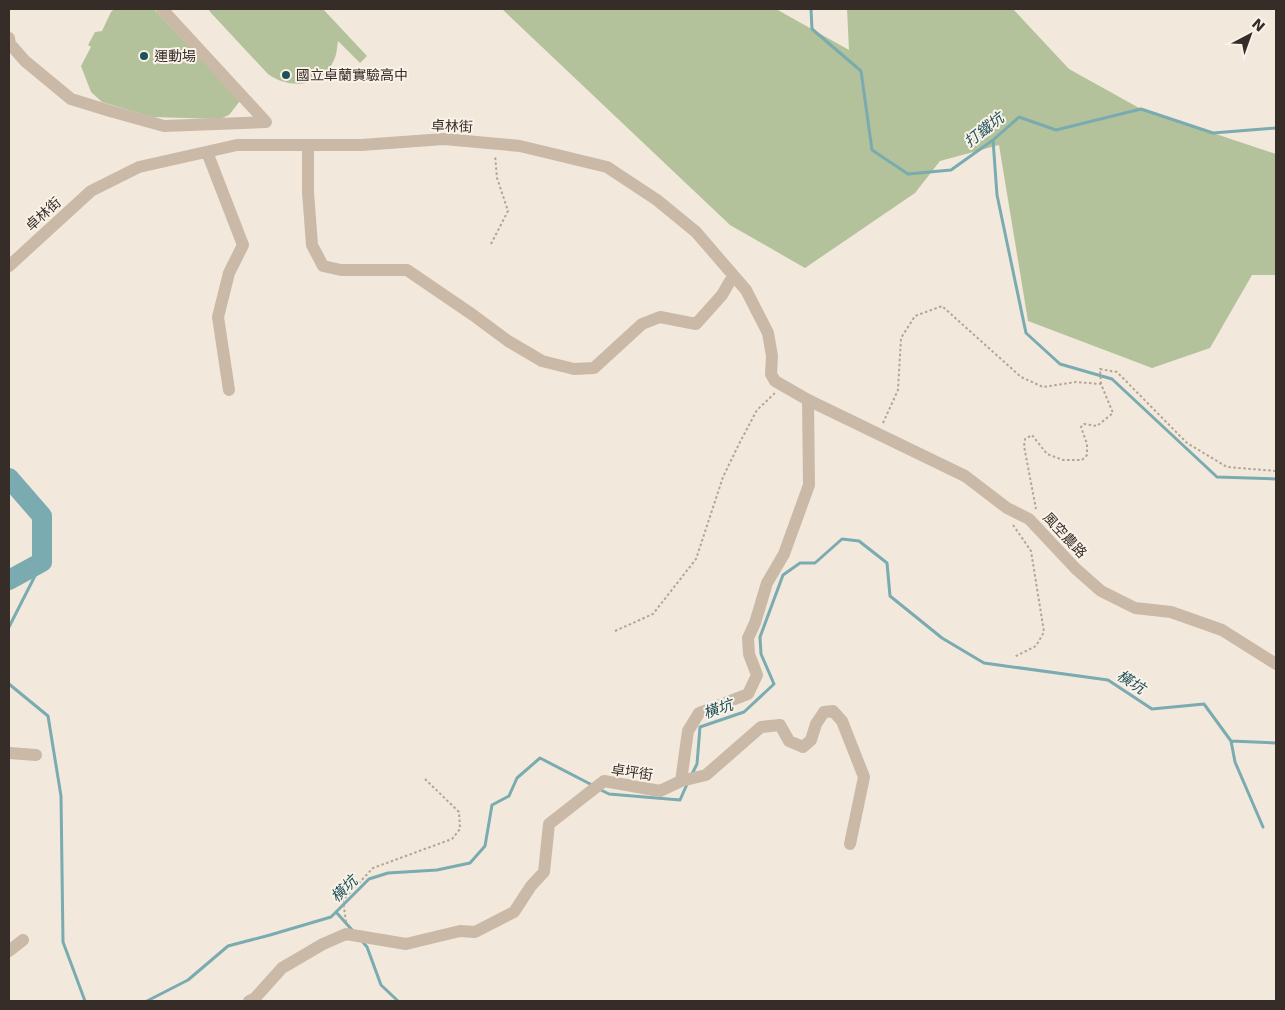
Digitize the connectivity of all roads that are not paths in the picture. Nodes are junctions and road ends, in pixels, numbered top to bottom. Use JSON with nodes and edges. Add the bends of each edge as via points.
{"nodes":[{"id":1,"x":162,"y":9,"type":"edge"},
{"id":2,"x":9,"y":38,"type":"edge"},
{"id":3,"x":308,"y":145,"type":"junction"},
{"id":4,"x":207,"y":152,"type":"junction"},
{"id":5,"x":9,"y":266,"type":"edge"},
{"id":6,"x":733,"y":276,"type":"junction"},
{"id":7,"x":229,"y":390,"type":"dead end"},
{"id":8,"x":808,"y":400,"type":"junction"},
{"id":9,"x":1276,"y":664,"type":"edge"},
{"id":10,"x":9,"y":753,"type":"edge"},
{"id":11,"x":36,"y":756,"type":"dead end"},
{"id":12,"x":681,"y":780,"type":"junction"},
{"id":13,"x":850,"y":844,"type":"dead end"},
{"id":14,"x":23,"y":940,"type":"dead end"},
{"id":15,"x":9,"y":951,"type":"edge"},
{"id":16,"x":250,"y":1001,"type":"edge"}],
"edges":[{"from":1,"to":2,"type":"street","via":[[266,122],[164,126],[72,99],[25,61],[10,44]]},
{"from":3,"to":4,"type":"street","name":"卓林街","via":[[237,146]]},
{"from":3,"to":6,"type":"street","name":"卓林街","via":[[444,139],[520,146],[607,167],[657,200],[696,232]]},
{"from":3,"to":6,"type":"street","via":[[312,245],[323,266],[341,270],[407,270],[542,361],[574,369],[594,368],[642,324],[660,317],[696,324],[722,296]]},
{"from":4,"to":5,"type":"street","name":"卓林街","via":[[139,168],[90,191]]},
{"from":4,"to":7,"type":"street","via":[[243,245],[229,273],[218,317]]},
{"from":6,"to":8,"type":"street","name":"卓林街","via":[[746,290],[768,332],[775,381]]},
{"from":8,"to":9,"type":"street","name":"風空農路","via":[[964,476],[1007,508],[1029,519],[1101,591],[1135,608],[1171,612],[1222,630]]},
{"from":8,"to":12,"type":"street","via":[[809,485],[784,554],[767,583],[748,638],[757,675],[748,694],[699,713],[688,731]]},
{"from":10,"to":11,"type":"street"},
{"from":12,"to":13,"type":"street","name":"卓坪街","via":[[706,775],[761,727],[780,725],[789,741],[803,747],[811,740],[824,712],[833,711],[842,721],[864,777]]},
{"from":12,"to":16,"type":"street","name":"卓坪街","via":[[660,791],[604,781],[549,824],[544,872],[514,912],[476,932],[460,931],[406,944],[346,934],[282,968]]},
{"from":14,"to":15,"type":"street"}]}
